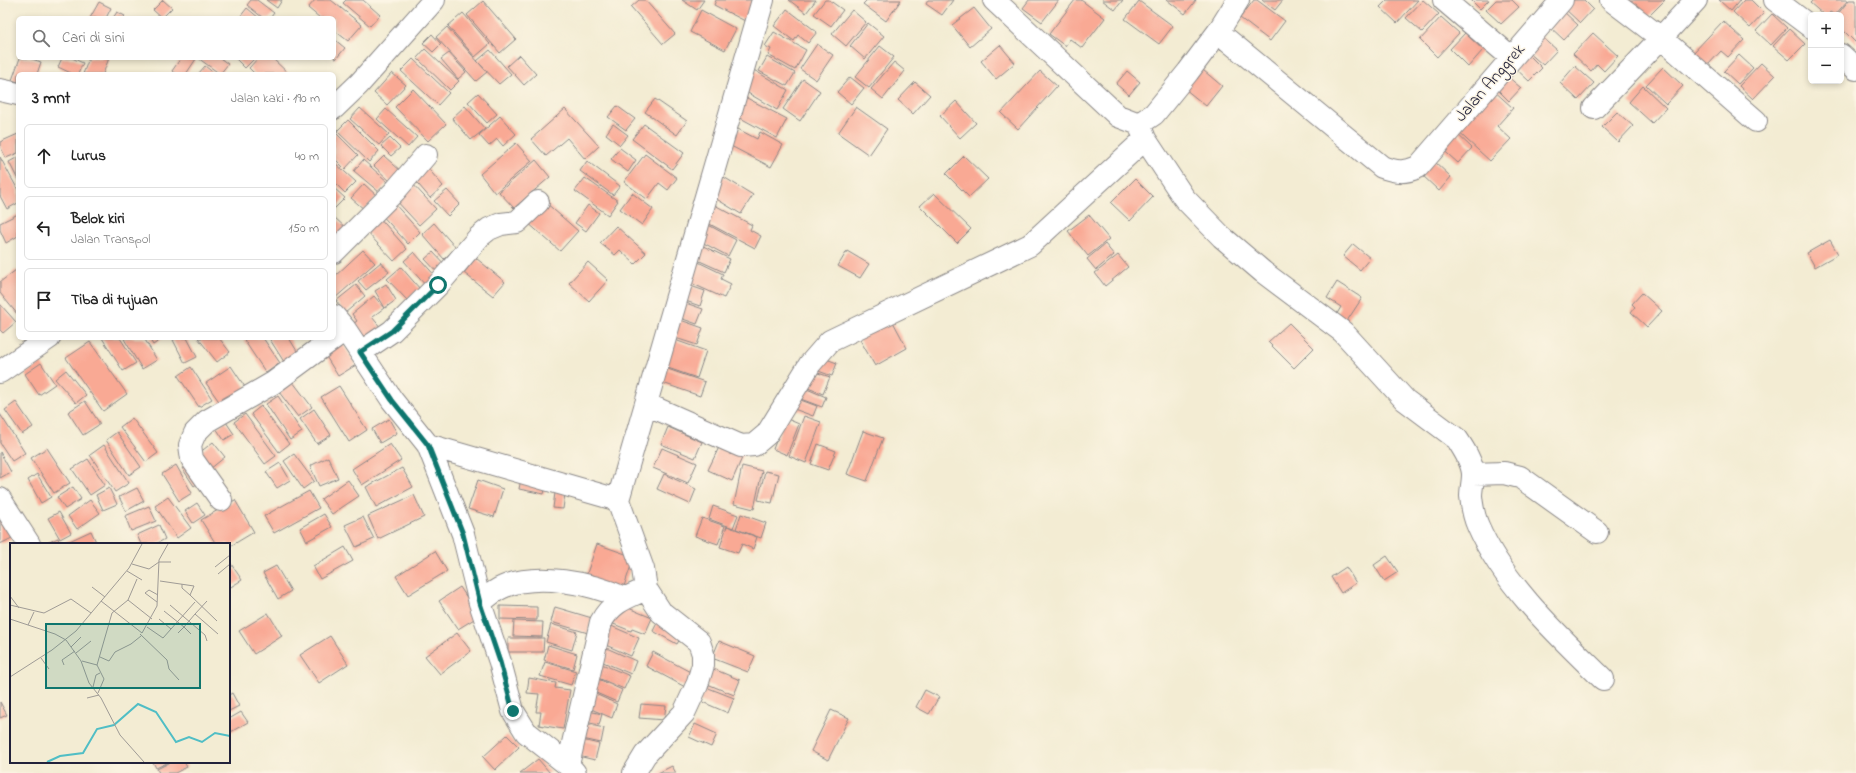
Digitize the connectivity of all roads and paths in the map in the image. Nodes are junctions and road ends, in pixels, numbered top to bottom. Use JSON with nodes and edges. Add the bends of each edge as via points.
{"nodes":[{"id":1,"x":434,"y":0,"type":"edge"},
{"id":2,"x":763,"y":0,"type":"edge"},
{"id":3,"x":994,"y":0,"type":"edge"},
{"id":4,"x":1238,"y":0,"type":"edge"},
{"id":5,"x":1444,"y":0,"type":"edge"},
{"id":6,"x":1562,"y":0,"type":"edge"},
{"id":7,"x":1610,"y":0,"type":"edge"},
{"id":8,"x":1696,"y":0,"type":"edge"},
{"id":9,"x":1776,"y":0,"type":"edge"},
{"id":10,"x":1808,"y":25,"type":"edge"},
{"id":11,"x":1218,"y":32,"type":"junction"},
{"id":12,"x":1661,"y":38,"type":"junction"},
{"id":13,"x":1512,"y":58,"type":"junction"},
{"id":14,"x":1844,"y":58,"type":"edge"},
{"id":15,"x":1856,"y":69,"type":"edge"},
{"id":16,"x":0,"y":90,"type":"edge"},
{"id":17,"x":16,"y":94,"type":"edge"},
{"id":18,"x":336,"y":106,"type":"edge"},
{"id":19,"x":1594,"y":108,"type":"dead end"},
{"id":20,"x":1756,"y":121,"type":"dead end"},
{"id":21,"x":1142,"y":132,"type":"junction"},
{"id":22,"x":426,"y":155,"type":"dead end"},
{"id":23,"x":538,"y":202,"type":"dead end"},
{"id":24,"x":336,"y":250,"type":"edge"},
{"id":25,"x":337,"y":330,"type":"edge"},
{"id":26,"x":46,"y":340,"type":"edge"},
{"id":27,"x":325,"y":340,"type":"edge"},
{"id":28,"x":360,"y":352,"type":"junction"},
{"id":29,"x":0,"y":372,"type":"edge"},
{"id":30,"x":646,"y":404,"type":"junction"},
{"id":31,"x":428,"y":445,"type":"junction"},
{"id":32,"x":1473,"y":474,"type":"junction"},
{"id":33,"x":0,"y":499,"type":"edge"},
{"id":34,"x":221,"y":500,"type":"dead end"},
{"id":35,"x":618,"y":500,"type":"junction"},
{"id":36,"x":1597,"y":532,"type":"dead end"},
{"id":37,"x":29,"y":543,"type":"edge"},
{"id":38,"x":646,"y":589,"type":"junction"},
{"id":39,"x":624,"y":598,"type":"junction"},
{"id":40,"x":480,"y":603,"type":"junction"},
{"id":41,"x":1603,"y":679,"type":"dead end"},
{"id":42,"x":572,"y":769,"type":"edge"},
{"id":43,"x":634,"y":773,"type":"edge"}],
"edges":[{"from":1,"to":18,"type":"street"},
{"from":2,"to":30,"type":"street"},
{"from":3,"to":21,"type":"street","via":[[1118,116]]},
{"from":4,"to":11,"type":"street"},
{"from":5,"to":13,"type":"street"},
{"from":6,"to":13,"type":"street","name":"Jalan Anggrek"},
{"from":7,"to":12,"type":"street"},
{"from":8,"to":12,"type":"street"},
{"from":9,"to":10,"type":"street"},
{"from":11,"to":13,"type":"street","name":"Jalan Anggrek","via":[[1382,167],[1392,171],[1407,172],[1418,167]]},
{"from":11,"to":21,"type":"street"},
{"from":12,"to":19,"type":"street"},
{"from":12,"to":20,"type":"street"},
{"from":14,"to":15,"type":"street"},
{"from":16,"to":17,"type":"street"},
{"from":21,"to":30,"type":"street","via":[[1030,246],[830,341],[810,364],[767,434],[754,445],[741,446]]},
{"from":21,"to":32,"type":"street","via":[[1184,198],[1222,237],[1263,272],[1343,332],[1404,400],[1456,439],[1462,446]]},
{"from":22,"to":24,"type":"street","via":[[395,191]]},
{"from":23,"to":28,"type":"street","via":[[517,222],[501,224],[479,237],[438,285],[392,331]]},
{"from":25,"to":28,"type":"street"},
{"from":26,"to":29,"type":"street"},
{"from":27,"to":34,"type":"street","via":[[273,383],[207,421],[195,433],[190,445],[192,459]]},
{"from":28,"to":31,"type":"street","via":[[392,400]]},
{"from":30,"to":35,"type":"street"},
{"from":31,"to":35,"type":"street"},
{"from":31,"to":40,"type":"street","via":[[463,534]]},
{"from":32,"to":36,"type":"street","via":[[1504,473],[1520,477]]},
{"from":32,"to":41,"type":"street","via":[[1473,510],[1489,549],[1533,608]]},
{"from":33,"to":37,"type":"street"},
{"from":35,"to":38,"type":"street","via":[[643,569]]},
{"from":38,"to":39,"type":"street"},
{"from":38,"to":43,"type":"street","via":[[661,612],[699,642],[703,666],[698,686],[684,713],[645,755]]},
{"from":39,"to":40,"type":"street","via":[[606,590],[580,584],[534,580],[502,587]]},
{"from":39,"to":42,"type":"street","via":[[608,610],[601,622]]},
{"from":40,"to":42,"type":"street","via":[[513,711],[526,732]]}]}
